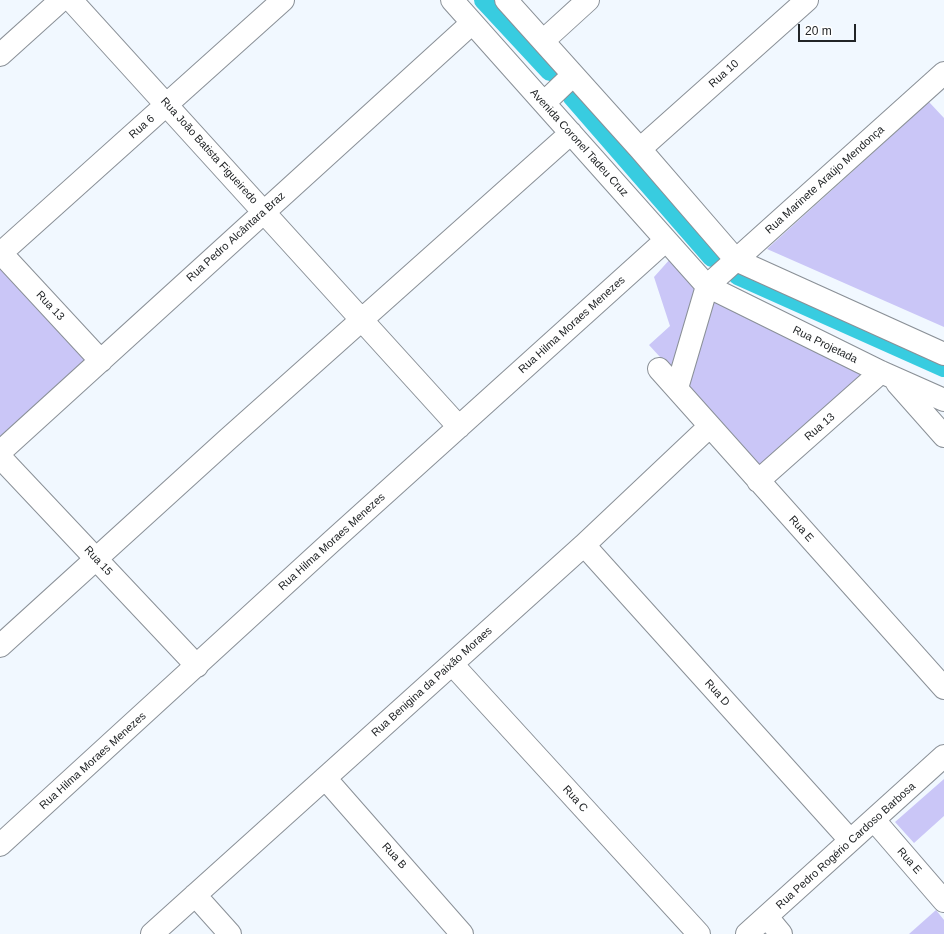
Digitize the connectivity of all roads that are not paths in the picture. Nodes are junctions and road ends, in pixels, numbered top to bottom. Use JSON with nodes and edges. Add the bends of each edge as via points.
{"nodes":[{"id":1,"x":61,"y":0,"type":"edge"},
{"id":2,"x":71,"y":0,"type":"edge"},
{"id":3,"x":283,"y":0,"type":"edge"},
{"id":4,"x":452,"y":0,"type":"edge"},
{"id":5,"x":506,"y":0,"type":"edge"},
{"id":6,"x":588,"y":0,"type":"edge"},
{"id":7,"x":807,"y":0,"type":"edge"},
{"id":8,"x":472,"y":23,"type":"junction"},
{"id":9,"x":543,"y":41,"type":"junction"},
{"id":10,"x":0,"y":55,"type":"edge"},
{"id":11,"x":573,"y":75,"type":"junction"},
{"id":12,"x":941,"y":82,"type":"edge"},
{"id":13,"x":544,"y":103,"type":"junction"},
{"id":14,"x":166,"y":105,"type":"junction"},
{"id":15,"x":571,"y":133,"type":"junction"},
{"id":16,"x":640,"y":148,"type":"junction"},
{"id":17,"x":264,"y":212,"type":"junction"},
{"id":18,"x":665,"y":240,"type":"junction"},
{"id":19,"x":1,"y":253,"type":"edge"},
{"id":20,"x":736,"y":260,"type":"junction"},
{"id":21,"x":707,"y":286,"type":"junction"},
{"id":22,"x":362,"y":320,"type":"junction"},
{"id":23,"x":944,"y":354,"type":"edge"},
{"id":24,"x":101,"y":361,"type":"junction"},
{"id":25,"x":660,"y":369,"type":"dead end"},
{"id":26,"x":886,"y":375,"type":"junction"},
{"id":27,"x":677,"y":388,"type":"junction"},
{"id":28,"x":944,"y":400,"type":"edge"},
{"id":29,"x":710,"y":426,"type":"junction"},
{"id":30,"x":459,"y":427,"type":"junction"},
{"id":31,"x":944,"y":436,"type":"edge"},
{"id":32,"x":0,"y":452,"type":"edge"},
{"id":33,"x":0,"y":457,"type":"edge"},
{"id":34,"x":758,"y":481,"type":"junction"},
{"id":35,"x":584,"y":545,"type":"junction"},
{"id":36,"x":96,"y":559,"type":"junction"},
{"id":37,"x":0,"y":646,"type":"edge"},
{"id":38,"x":452,"y":664,"type":"junction"},
{"id":39,"x":197,"y":666,"type":"junction"},
{"id":40,"x":944,"y":688,"type":"edge"},
{"id":41,"x":944,"y":756,"type":"edge"},
{"id":42,"x":325,"y":778,"type":"junction"},
{"id":43,"x":874,"y":820,"type":"junction"},
{"id":44,"x":850,"y":840,"type":"junction"},
{"id":45,"x":0,"y":845,"type":"edge"},
{"id":46,"x":195,"y":895,"type":"junction"},
{"id":47,"x":944,"y":901,"type":"edge"},
{"id":48,"x":766,"y":917,"type":"junction"},
{"id":49,"x":152,"y":934,"type":"edge"},
{"id":50,"x":230,"y":934,"type":"edge"},
{"id":51,"x":462,"y":934,"type":"edge"},
{"id":52,"x":699,"y":934,"type":"edge"},
{"id":53,"x":747,"y":934,"type":"edge"},
{"id":54,"x":781,"y":934,"type":"edge"}],
"edges":[{"from":1,"to":10,"type":"street"},
{"from":2,"to":14,"type":"street","name":"Rua João Batista Figueiredo"},
{"from":3,"to":14,"type":"street","name":"Rua 6"},
{"from":4,"to":8,"type":"street","name":"Avenida Coronel Tadeu Cruz"},
{"from":5,"to":9,"type":"street"},
{"from":6,"to":9,"type":"street"},
{"from":7,"to":16,"type":"street","name":"Rua 10"},
{"from":8,"to":13,"type":"street","name":"Avenida Coronel Tadeu Cruz"},
{"from":8,"to":17,"type":"street","name":"Rua Pedro Alcântara Braz"},
{"from":9,"to":11,"type":"street"},
{"from":11,"to":13,"type":"street"},
{"from":11,"to":16,"type":"street"},
{"from":12,"to":20,"type":"street","name":"Rua Marinete Araújo Mendonça"},
{"from":13,"to":15,"type":"street","name":"Avenida Coronel Tadeu Cruz"},
{"from":14,"to":17,"type":"street","name":"Rua João Batista Figueiredo"},
{"from":14,"to":19,"type":"street","name":"Rua 6"},
{"from":15,"to":18,"type":"street","name":"Avenida Coronel Tadeu Cruz"},
{"from":15,"to":22,"type":"street"},
{"from":16,"to":20,"type":"street"},
{"from":17,"to":22,"type":"street","name":"Rua João Batista Figueiredo"},
{"from":17,"to":24,"type":"street","name":"Rua Pedro Alcântara Braz"},
{"from":18,"to":21,"type":"street","name":"Avenida Coronel Tadeu Cruz"},
{"from":18,"to":30,"type":"street","name":"Rua Hilma Moraes Menezes"},
{"from":19,"to":24,"type":"street","name":"Rua 13"},
{"from":20,"to":21,"type":"street","name":"Rua Marinete Araújo Mendonça"},
{"from":20,"to":23,"type":"street"},
{"from":21,"to":26,"type":"street","name":"Rua Projetada"},
{"from":21,"to":27,"type":"street"},
{"from":22,"to":30,"type":"street","name":"Rua João Batista Figueiredo"},
{"from":22,"to":36,"type":"street"},
{"from":24,"to":32,"type":"street","name":"Rua Pedro Alcântara Braz"},
{"from":25,"to":27,"type":"street","name":"Rua E"},
{"from":26,"to":28,"type":"street","name":"Rua Projetada"},
{"from":26,"to":31,"type":"street"},
{"from":26,"to":34,"type":"street","name":"Rua 13"},
{"from":27,"to":29,"type":"street","name":"Rua E"},
{"from":29,"to":34,"type":"street","name":"Rua E"},
{"from":29,"to":35,"type":"street","name":"Rua Benigina da Paixão Moraes"},
{"from":30,"to":39,"type":"street","name":"Rua Hilma Moraes Menezes"},
{"from":33,"to":36,"type":"street","name":"Rua 15"},
{"from":34,"to":40,"type":"street","name":"Rua E"},
{"from":35,"to":38,"type":"street","name":"Rua Benigina da Paixão Moraes"},
{"from":35,"to":44,"type":"street","name":"Rua D"},
{"from":36,"to":37,"type":"street"},
{"from":36,"to":39,"type":"street","name":"Rua 15"},
{"from":38,"to":42,"type":"street","name":"Rua Benigina da Paixão Moraes"},
{"from":38,"to":52,"type":"street","name":"Rua C"},
{"from":39,"to":45,"type":"street","name":"Rua Hilma Moraes Menezes"},
{"from":41,"to":43,"type":"street","name":"Rua Pedro Rogério Cardoso Barbosa"},
{"from":42,"to":46,"type":"street","name":"Rua Benigina da Paixão Moraes"},
{"from":42,"to":51,"type":"street","name":"Rua B"},
{"from":43,"to":44,"type":"street","name":"Rua Pedro Rogério Cardoso Barbosa"},
{"from":43,"to":47,"type":"street","name":"Rua E"},
{"from":44,"to":48,"type":"street","name":"Rua Pedro Rogério Cardoso Barbosa"},
{"from":46,"to":49,"type":"street","name":"Rua Benigina da Paixão Moraes"},
{"from":46,"to":50,"type":"street"},
{"from":48,"to":53,"type":"street","name":"Rua Pedro Rogério Cardoso Barbosa"},
{"from":48,"to":54,"type":"street"}]}
